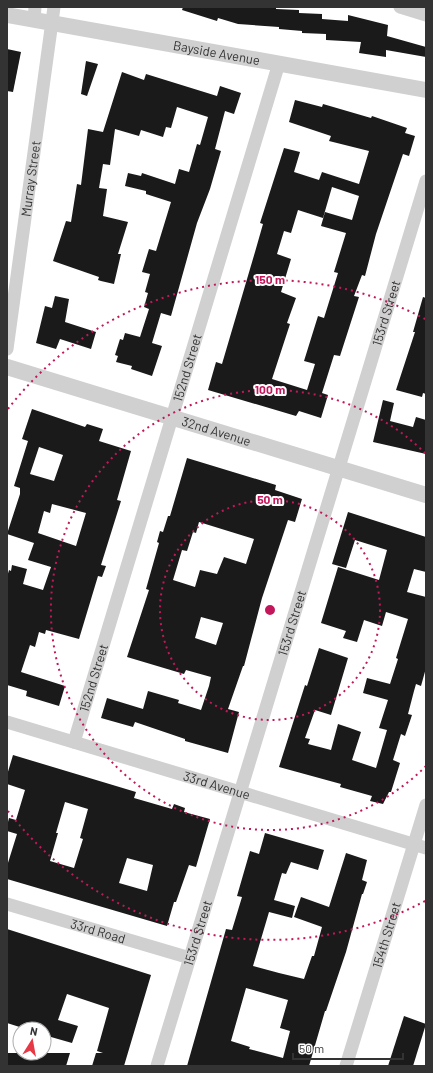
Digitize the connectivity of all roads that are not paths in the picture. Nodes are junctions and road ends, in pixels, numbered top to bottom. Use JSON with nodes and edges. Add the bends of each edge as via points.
{"nodes":[{"id":1,"x":400,"y":7,"type":"edge"},
{"id":2,"x":35,"y":13,"type":"edge"},
{"id":3,"x":7,"y":15,"type":"edge"},
{"id":4,"x":53,"y":15,"type":"edge"},
{"id":5,"x":426,"y":15,"type":"edge"},
{"id":6,"x":279,"y":64,"type":"junction"},
{"id":7,"x":426,"y":90,"type":"edge"},
{"id":8,"x":426,"y":180,"type":"edge"},
{"id":9,"x":7,"y":349,"type":"edge"},
{"id":10,"x":7,"y":367,"type":"edge"},
{"id":11,"x":172,"y":417,"type":"junction"},
{"id":12,"x":339,"y":468,"type":"junction"},
{"id":13,"x":426,"y":494,"type":"edge"},
{"id":14,"x":7,"y":722,"type":"edge"},
{"id":15,"x":74,"y":742,"type":"junction"},
{"id":16,"x":240,"y":792,"type":"junction"},
{"id":17,"x":426,"y":805,"type":"edge"},
{"id":18,"x":420,"y":846,"type":"edge"},
{"id":19,"x":7,"y":904,"type":"edge"},
{"id":20,"x":190,"y":958,"type":"junction"},
{"id":21,"x":157,"y":1066,"type":"edge"},
{"id":22,"x":346,"y":1066,"type":"edge"}],
"edges":[{"from":1,"to":5,"type":"street"},
{"from":2,"to":3,"type":"street","name":"Bayside Avenue"},
{"from":2,"to":4,"type":"street","name":"Bayside Avenue"},
{"from":4,"to":6,"type":"street","name":"Bayside Avenue"},
{"from":4,"to":9,"type":"street","name":"Murray Street"},
{"from":6,"to":7,"type":"street","name":"Bayside Avenue"},
{"from":6,"to":11,"type":"street","name":"152nd Street"},
{"from":8,"to":12,"type":"street","name":"153rd Street"},
{"from":10,"to":11,"type":"street","name":"32nd Avenue"},
{"from":11,"to":12,"type":"street","name":"32nd Avenue"},
{"from":11,"to":15,"type":"street","name":"152nd Street"},
{"from":12,"to":13,"type":"street","name":"32nd Avenue"},
{"from":12,"to":16,"type":"street","name":"153rd Street"},
{"from":14,"to":15,"type":"street","name":"33rd Avenue"},
{"from":15,"to":16,"type":"street","name":"33rd Avenue"},
{"from":16,"to":18,"type":"street","name":"33rd Avenue"},
{"from":16,"to":20,"type":"street","name":"153rd Street"},
{"from":17,"to":18,"type":"street","name":"154th Street"},
{"from":18,"to":22,"type":"street","name":"154th Street"},
{"from":19,"to":20,"type":"street","name":"33rd Road"},
{"from":20,"to":21,"type":"street","name":"153rd Street"}]}
